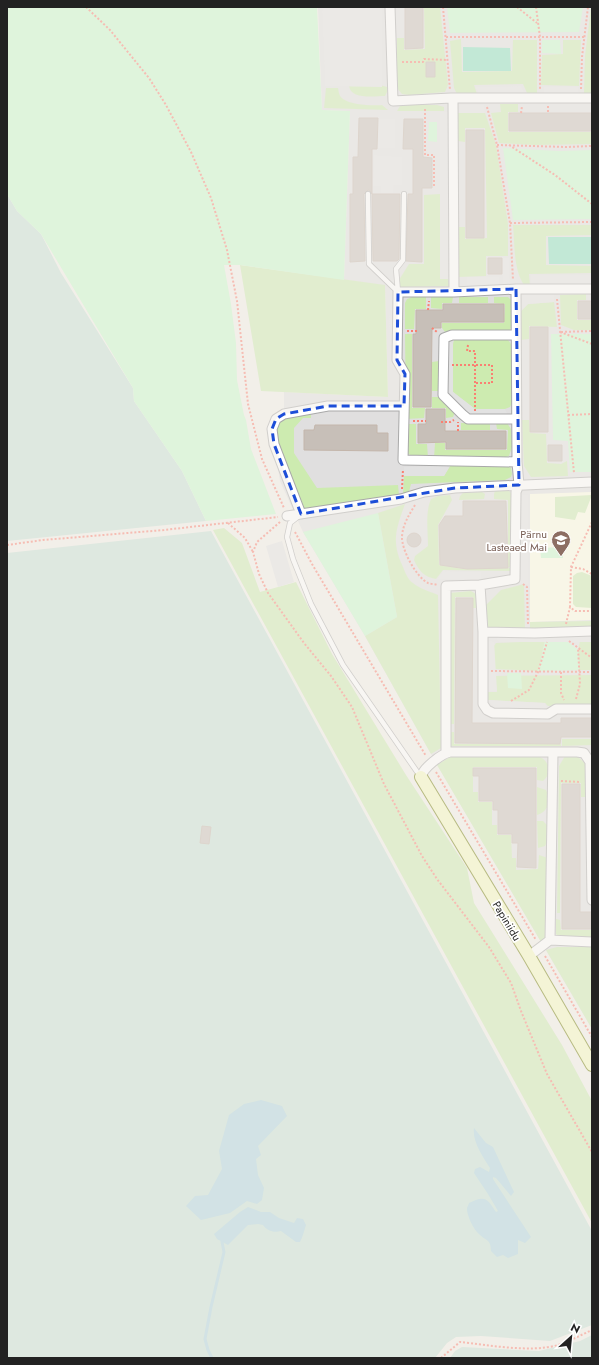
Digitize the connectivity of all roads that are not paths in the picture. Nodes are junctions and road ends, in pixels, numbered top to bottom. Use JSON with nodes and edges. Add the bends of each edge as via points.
{"nodes":[{"id":1,"x":390,"y":7,"type":"edge"},
{"id":2,"x":452,"y":98,"type":"junction"},
{"id":3,"x":592,"y":98,"type":"edge"},
{"id":4,"x":368,"y":194,"type":"dead end"},
{"id":5,"x":404,"y":194,"type":"dead end"},
{"id":6,"x":515,"y":289,"type":"junction"},
{"id":7,"x":592,"y":289,"type":"edge"},
{"id":8,"x":398,"y":292,"type":"junction"},
{"id":9,"x":454,"y":292,"type":"junction"},
{"id":10,"x":516,"y":335,"type":"junction"},
{"id":11,"x":404,"y":406,"type":"junction"},
{"id":12,"x":516,"y":419,"type":"junction"},
{"id":13,"x":517,"y":462,"type":"junction"},
{"id":14,"x":592,"y":482,"type":"edge"},
{"id":15,"x":519,"y":485,"type":"junction"},
{"id":16,"x":300,"y":514,"type":"junction"},
{"id":17,"x":289,"y":519,"type":"joint"},
{"id":18,"x":480,"y":585,"type":"junction"},
{"id":19,"x":592,"y":631,"type":"edge"},
{"id":20,"x":482,"y":632,"type":"junction"},
{"id":21,"x":592,"y":709,"type":"edge"},
{"id":22,"x":554,"y":752,"type":"junction"},
{"id":23,"x":446,"y":753,"type":"junction"},
{"id":24,"x":589,"y":755,"type":"edge"},
{"id":25,"x":421,"y":777,"type":"junction"},
{"id":26,"x":591,"y":795,"type":"edge"},
{"id":27,"x":592,"y":900,"type":"edge"},
{"id":28,"x":550,"y":940,"type":"junction"},
{"id":29,"x":592,"y":942,"type":"edge"},
{"id":30,"x":529,"y":956,"type":"junction"},
{"id":31,"x":592,"y":1065,"type":"edge"}],
"edges":[{"from":1,"to":2,"type":"street","via":[[393,101]]},
{"from":2,"to":3,"type":"street"},
{"from":2,"to":9,"type":"street"},
{"from":4,"to":8,"type":"lane","via":[[369,264]]},
{"from":5,"to":8,"type":"lane","via":[[403,260],[396,269]]},
{"from":6,"to":7,"type":"street"},
{"from":6,"to":9,"type":"street"},
{"from":6,"to":10,"type":"street"},
{"from":8,"to":9,"type":"street"},
{"from":8,"to":11,"type":"street","via":[[397,360],[405,374]]},
{"from":10,"to":12,"type":"street"},
{"from":10,"to":12,"type":"street","via":[[452,335],[444,338],[443,366],[443,395],[468,419]]},
{"from":11,"to":13,"type":"street","via":[[403,460]]},
{"from":11,"to":16,"type":"street","via":[[328,406],[284,414],[276,419],[272,429],[274,444]]},
{"from":12,"to":13,"type":"street"},
{"from":13,"to":15,"type":"street"},
{"from":14,"to":15,"type":"street"},
{"from":15,"to":16,"type":"street","via":[[424,492],[402,499]]},
{"from":15,"to":18,"type":"street","via":[[516,492],[515,579]]},
{"from":16,"to":17,"type":"street"},
{"from":17,"to":25,"type":"lane","via":[[287,537],[311,604],[343,665]]},
{"from":18,"to":20,"type":"street"},
{"from":18,"to":23,"type":"street","via":[[446,586]]},
{"from":19,"to":20,"type":"street"},
{"from":20,"to":21,"type":"street","via":[[483,704],[487,710],[493,713],[548,714],[556,709]]},
{"from":22,"to":23,"type":"street"},
{"from":22,"to":24,"type":"street"},
{"from":22,"to":28,"type":"street"},
{"from":23,"to":25,"type":"street","via":[[424,770]]},
{"from":24,"to":26,"type":"street"},
{"from":25,"to":30,"type":"street","name":"Papiniidu"},
{"from":26,"to":27,"type":"street"},
{"from":28,"to":29,"type":"street"},
{"from":28,"to":30,"type":"street"},
{"from":30,"to":31,"type":"street","name":"Papiniidu"}]}
